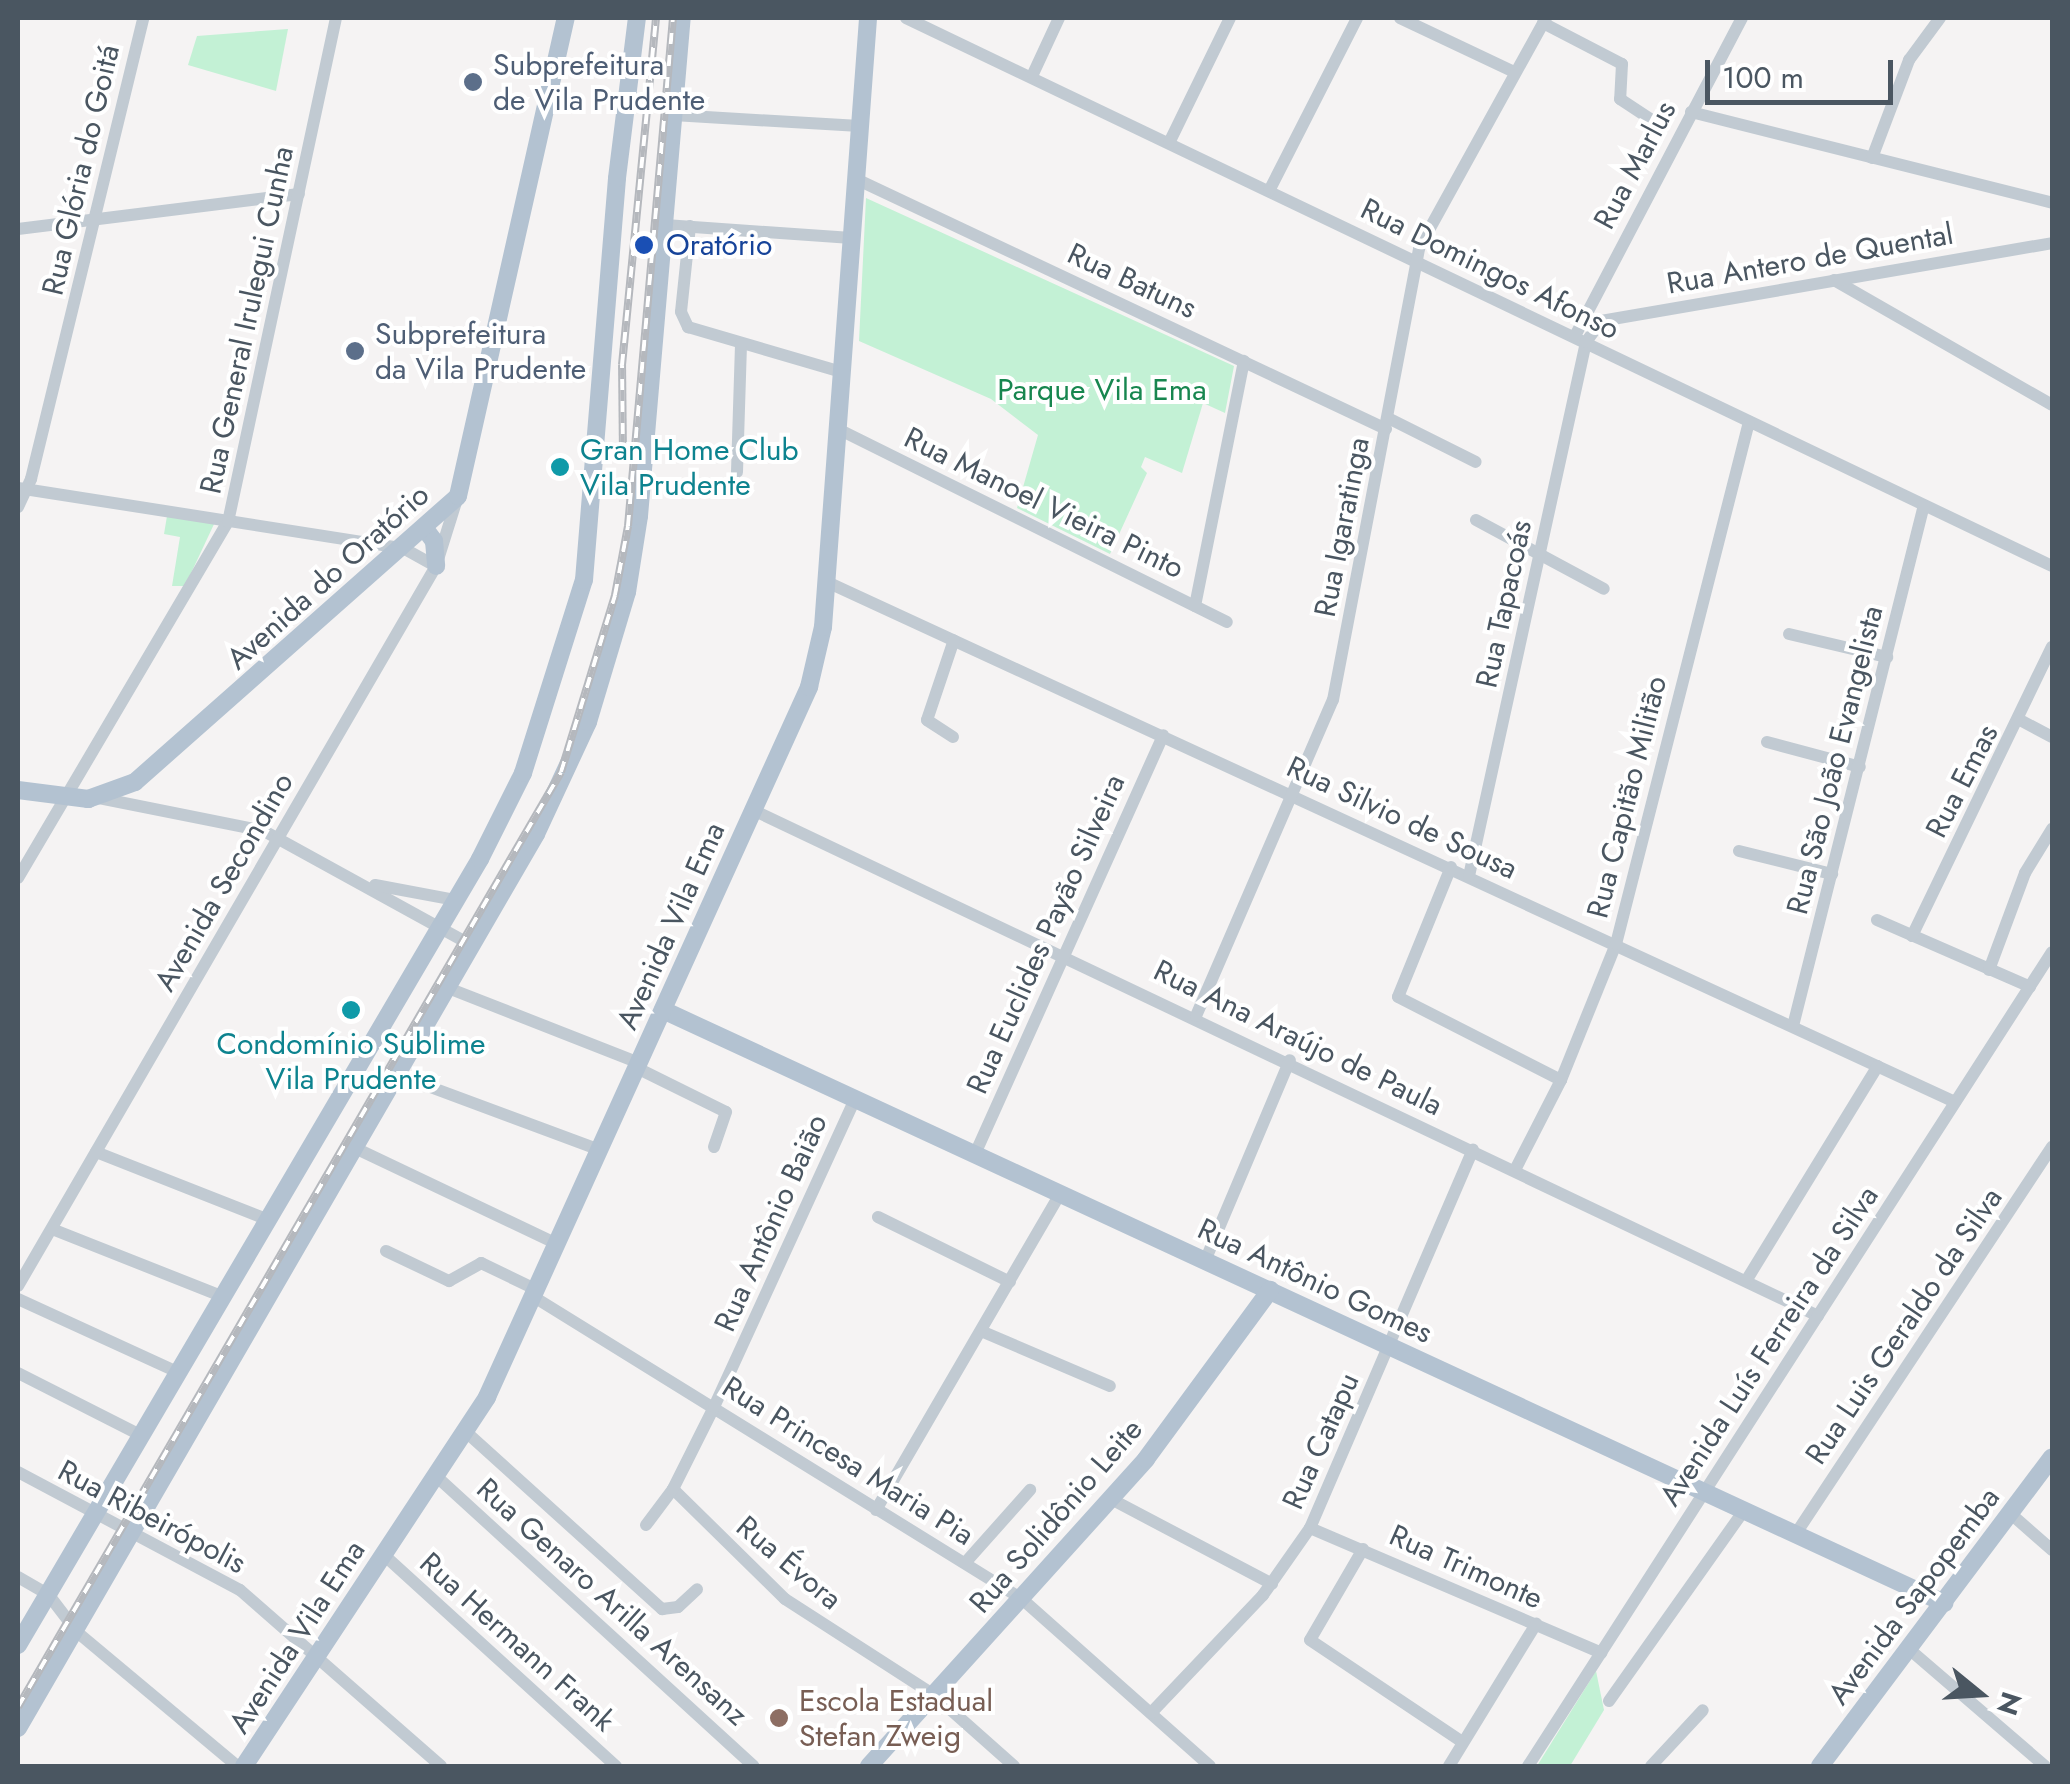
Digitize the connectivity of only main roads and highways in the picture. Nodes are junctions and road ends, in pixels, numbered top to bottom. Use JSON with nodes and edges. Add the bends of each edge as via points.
{"nodes":[{"id":1,"x":566,"y":18,"type":"edge"},
{"id":2,"x":637,"y":18,"type":"edge"},
{"id":3,"x":682,"y":18,"type":"edge"},
{"id":4,"x":868,"y":18,"type":"edge"},
{"id":5,"x":426,"y":530,"type":"junction"},
{"id":6,"x":436,"y":566,"type":"road end"},
{"id":7,"x":18,"y":790,"type":"edge"},
{"id":8,"x":663,"y":1010,"type":"junction"},
{"id":9,"x":1270,"y":1290,"type":"junction"},
{"id":10,"x":2052,"y":1458,"type":"edge"},
{"id":11,"x":1944,"y":1604,"type":"junction"},
{"id":12,"x":18,"y":1645,"type":"edge"},
{"id":13,"x":18,"y":1728,"type":"edge"},
{"id":14,"x":244,"y":1766,"type":"edge"},
{"id":15,"x":870,"y":1766,"type":"edge"},
{"id":16,"x":1820,"y":1766,"type":"edge"}],
"edges":[{"from":1,"to":5,"type":"main road","name":"Avenida do Oratório","via":[[458,496]]},
{"from":2,"to":12,"type":"main road","via":[[584,580],[523,773],[440,927]]},
{"from":3,"to":13,"type":"main road","via":[[639,516],[622,610],[569,768],[473,946]]},
{"from":4,"to":8,"type":"main road","name":"Avenida Vila Ema","via":[[827,582],[809,687]]},
{"from":5,"to":6,"type":"main road"},
{"from":5,"to":7,"type":"main road","name":"Avenida do Oratório","via":[[156,768],[100,798]]},
{"from":8,"to":9,"type":"main road","name":"Rua Antônio Gomes"},
{"from":8,"to":14,"type":"main road","name":"Avenida Vila Ema","via":[[536,1293],[465,1431]]},
{"from":9,"to":11,"type":"main road","name":"Rua Antônio Gomes"},
{"from":9,"to":15,"type":"main road","name":"Rua Solidônio Leite","via":[[1111,1499]]},
{"from":10,"to":11,"type":"main road","name":"Avenida Sapopemba"},
{"from":11,"to":16,"type":"main road","name":"Avenida Sapopemba"}]}
